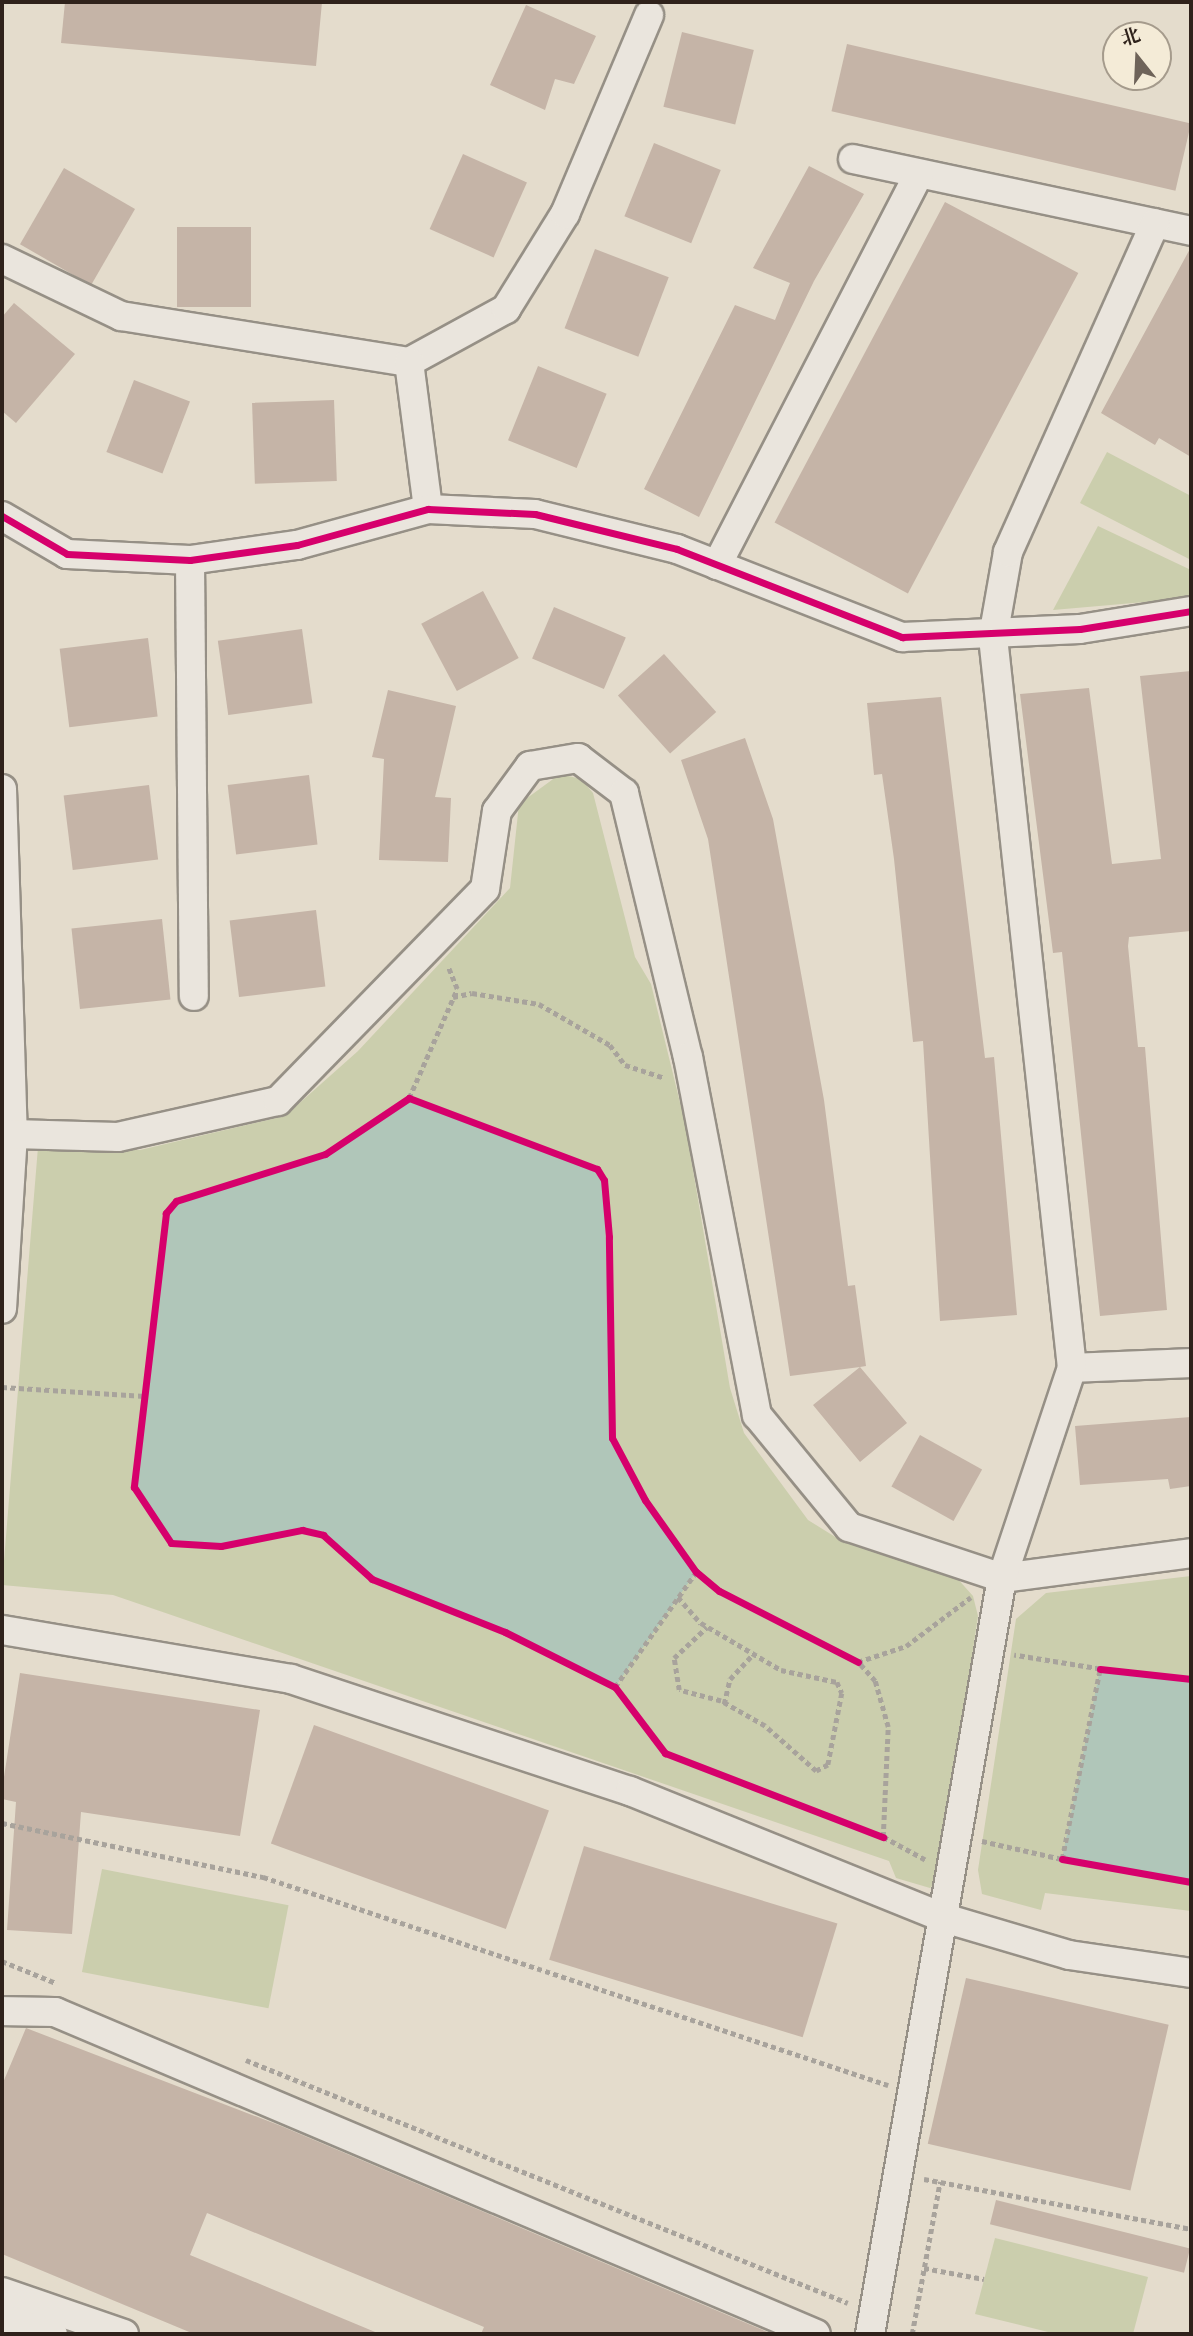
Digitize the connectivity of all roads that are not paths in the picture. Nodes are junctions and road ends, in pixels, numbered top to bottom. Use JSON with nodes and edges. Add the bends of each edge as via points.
{"nodes":[{"id":1,"x":649,"y":15,"type":"dead end"},
{"id":2,"x":853,"y":159,"type":"dead end"},
{"id":3,"x":919,"y":174,"type":"junction"},
{"id":4,"x":1155,"y":223,"type":"junction"},
{"id":5,"x":1191,"y":231,"type":"edge"},
{"id":6,"x":2,"y":259,"type":"edge"},
{"id":7,"x":409,"y":362,"type":"junction"},
{"id":8,"x":428,"y":509,"type":"junction"},
{"id":9,"x":2,"y":516,"type":"edge"},
{"id":10,"x":190,"y":560,"type":"junction"},
{"id":11,"x":717,"y":565,"type":"junction"},
{"id":12,"x":1191,"y":611,"type":"edge"},
{"id":13,"x":993,"y":637,"type":"junction"},
{"id":14,"x":2,"y":789,"type":"edge"},
{"id":15,"x":194,"y":996,"type":"dead end"},
{"id":16,"x":7,"y":1059,"type":"edge"},
{"id":17,"x":13,"y":1135,"type":"junction"},
{"id":18,"x":2,"y":1309,"type":"edge"},
{"id":19,"x":1191,"y":1363,"type":"edge"},
{"id":20,"x":1072,"y":1368,"type":"junction"},
{"id":21,"x":1191,"y":1553,"type":"edge"},
{"id":22,"x":1002,"y":1578,"type":"junction"},
{"id":23,"x":2,"y":1630,"type":"edge"},
{"id":24,"x":944,"y":1918,"type":"junction"},
{"id":25,"x":1191,"y":1973,"type":"edge"},
{"id":26,"x":2,"y":2011,"type":"edge"},
{"id":27,"x":2,"y":2292,"type":"edge"},
{"id":28,"x":2,"y":2319,"type":"edge"},
{"id":29,"x":36,"y":2331,"type":"edge"},
{"id":30,"x":124,"y":2334,"type":"edge"},
{"id":31,"x":816,"y":2334,"type":"edge"},
{"id":32,"x":870,"y":2334,"type":"edge"}],
"edges":[{"from":1,"to":7,"type":"street","via":[[565,214],[506,309]]},
{"from":2,"to":3,"type":"street"},
{"from":3,"to":4,"type":"street"},
{"from":3,"to":11,"type":"street"},
{"from":4,"to":5,"type":"street"},
{"from":4,"to":13,"type":"street","via":[[1008,552]]},
{"from":6,"to":7,"type":"street","via":[[121,316]]},
{"from":7,"to":8,"type":"street"},
{"from":8,"to":10,"type":"street","via":[[297,545]]},
{"from":8,"to":11,"type":"street","via":[[535,514]]},
{"from":9,"to":10,"type":"street","via":[[67,554]]},
{"from":10,"to":15,"type":"street"},
{"from":11,"to":13,"type":"street","via":[[902,637]]},
{"from":12,"to":13,"type":"street"},
{"from":13,"to":20,"type":"street"},
{"from":14,"to":16,"type":"street"},
{"from":16,"to":17,"type":"street"},
{"from":17,"to":18,"type":"street"},
{"from":17,"to":22,"type":"street","via":[[118,1137],[278,1101],[485,889],[497,811],[530,766],[578,758],[624,793],[692,1077],[757,1415],[849,1527]]},
{"from":19,"to":20,"type":"street"},
{"from":20,"to":22,"type":"street"},
{"from":21,"to":22,"type":"street"},
{"from":22,"to":24,"type":"street"},
{"from":23,"to":24,"type":"street","via":[[291,1679],[629,1791]]},
{"from":24,"to":25,"type":"street","via":[[1069,1955]]},
{"from":24,"to":32,"type":"street"},
{"from":26,"to":31,"type":"street","via":[[55,2012]]},
{"from":27,"to":30,"type":"street"},
{"from":28,"to":29,"type":"street"}]}
